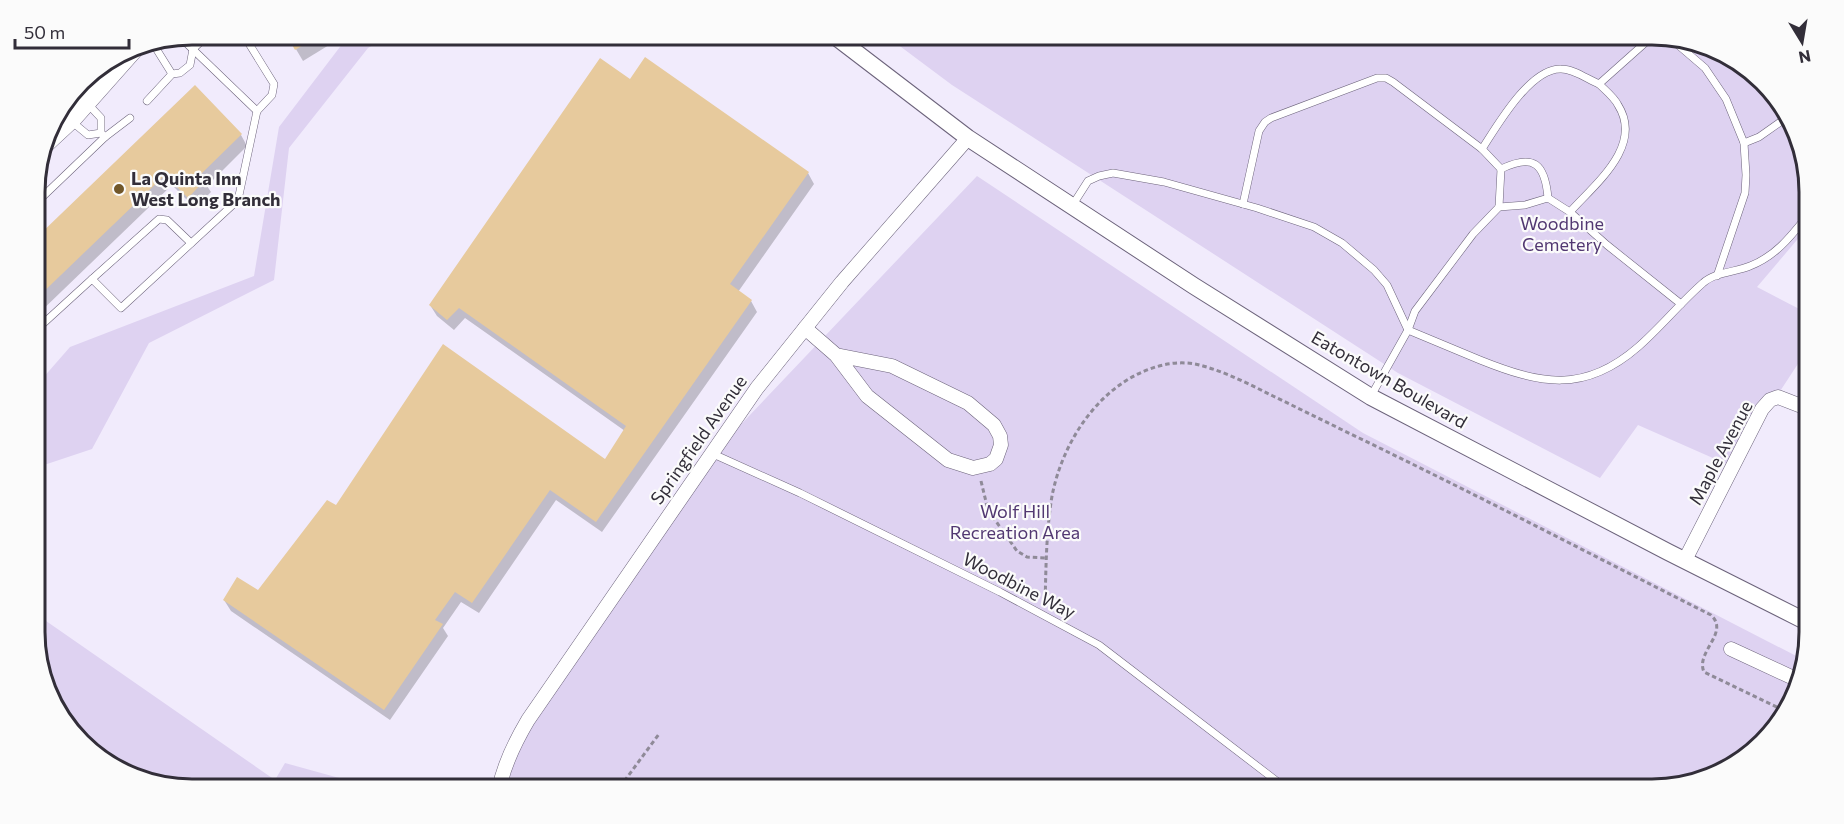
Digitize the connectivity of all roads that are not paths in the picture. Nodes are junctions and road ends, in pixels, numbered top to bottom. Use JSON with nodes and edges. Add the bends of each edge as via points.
{"nodes":[{"id":1,"x":189,"y":45,"type":"edge"},
{"id":2,"x":197,"y":45,"type":"edge"},
{"id":3,"x":250,"y":45,"type":"edge"},
{"id":4,"x":846,"y":45,"type":"edge"},
{"id":5,"x":1643,"y":45,"type":"edge"},
{"id":6,"x":1682,"y":48,"type":"edge"},
{"id":7,"x":193,"y":49,"type":"junction"},
{"id":8,"x":157,"y":50,"type":"edge"},
{"id":9,"x":117,"y":65,"type":"edge"},
{"id":10,"x":171,"y":74,"type":"junction"},
{"id":11,"x":1599,"y":84,"type":"junction"},
{"id":12,"x":85,"y":101,"type":"junction"},
{"id":13,"x":147,"y":101,"type":"dead end"},
{"id":14,"x":257,"y":111,"type":"junction"},
{"id":15,"x":130,"y":118,"type":"dead end"},
{"id":16,"x":69,"y":119,"type":"junction"},
{"id":17,"x":1781,"y":122,"type":"edge"},
{"id":18,"x":60,"y":127,"type":"edge"},
{"id":19,"x":103,"y":135,"type":"junction"},
{"id":20,"x":968,"y":138,"type":"junction"},
{"id":21,"x":1744,"y":142,"type":"junction"},
{"id":22,"x":1482,"y":149,"type":"junction"},
{"id":23,"x":1501,"y":169,"type":"junction"},
{"id":24,"x":45,"y":194,"type":"edge"},
{"id":25,"x":1548,"y":198,"type":"junction"},
{"id":26,"x":1243,"y":204,"type":"junction"},
{"id":27,"x":1072,"y":206,"type":"junction"},
{"id":28,"x":1499,"y":207,"type":"junction"},
{"id":29,"x":1570,"y":212,"type":"junction"},
{"id":30,"x":1799,"y":226,"type":"edge"},
{"id":31,"x":191,"y":243,"type":"junction"},
{"id":32,"x":1717,"y":276,"type":"junction"},
{"id":33,"x":92,"y":279,"type":"junction"},
{"id":34,"x":1681,"y":304,"type":"junction"},
{"id":35,"x":45,"y":322,"type":"edge"},
{"id":36,"x":805,"y":328,"type":"junction"},
{"id":37,"x":1408,"y":330,"type":"junction"},
{"id":38,"x":836,"y":355,"type":"junction"},
{"id":39,"x":1371,"y":397,"type":"junction"},
{"id":40,"x":1799,"y":405,"type":"edge"},
{"id":41,"x":711,"y":453,"type":"junction"},
{"id":42,"x":1685,"y":560,"type":"junction"},
{"id":43,"x":1799,"y":618,"type":"edge"},
{"id":44,"x":1731,"y":649,"type":"dead end"},
{"id":45,"x":1792,"y":677,"type":"edge"},
{"id":46,"x":501,"y":779,"type":"edge"},
{"id":47,"x":1274,"y":779,"type":"edge"}],
"edges":[{"from":1,"to":7,"type":"lane"},
{"from":2,"to":7,"type":"lane"},
{"from":3,"to":14,"type":"lane","via":[[274,84],[272,95]]},
{"from":4,"to":20,"type":"street","name":"Eatontown Boulevard"},
{"from":5,"to":11,"type":"lane"},
{"from":6,"to":21,"type":"lane","via":[[1705,68],[1726,99]]},
{"from":7,"to":10,"type":"lane","via":[[190,65]]},
{"from":7,"to":14,"type":"lane"},
{"from":8,"to":10,"type":"lane"},
{"from":9,"to":12,"type":"highway"},
{"from":10,"to":13,"type":"lane"},
{"from":11,"to":22,"type":"lane","via":[[1568,70],[1546,72],[1534,79]]},
{"from":11,"to":29,"type":"lane","via":[[1619,106],[1626,137],[1597,184]]},
{"from":12,"to":16,"type":"highway"},
{"from":12,"to":19,"type":"lane","via":[[101,118]]},
{"from":14,"to":31,"type":"lane","via":[[238,200]]},
{"from":15,"to":19,"type":"lane"},
{"from":16,"to":18,"type":"highway"},
{"from":16,"to":19,"type":"lane","via":[[88,135]]},
{"from":17,"to":21,"type":"lane"},
{"from":19,"to":24,"type":"lane"},
{"from":20,"to":27,"type":"street","name":"Eatontown Boulevard"},
{"from":20,"to":36,"type":"street","name":"Springfield Avenue"},
{"from":21,"to":32,"type":"lane","via":[[1744,193]]},
{"from":22,"to":23,"type":"lane"},
{"from":22,"to":26,"type":"lane","via":[[1393,82],[1377,78],[1265,122],[1259,131]]},
{"from":23,"to":25,"type":"lane","via":[[1524,160],[1532,163],[1546,179]]},
{"from":23,"to":28,"type":"lane"},
{"from":25,"to":28,"type":"lane"},
{"from":25,"to":29,"type":"lane"},
{"from":26,"to":27,"type":"lane","via":[[1164,182],[1113,173],[1088,181]]},
{"from":26,"to":37,"type":"lane","via":[[1314,227],[1342,243],[1387,285]]},
{"from":27,"to":39,"type":"street","name":"Eatontown Boulevard"},
{"from":28,"to":37,"type":"lane","via":[[1473,234],[1415,311]]},
{"from":29,"to":34,"type":"lane"},
{"from":30,"to":32,"type":"lane","via":[[1767,258]]},
{"from":31,"to":33,"type":"lane","via":[[167,220],[159,219]]},
{"from":31,"to":33,"type":"lane","via":[[121,308]]},
{"from":32,"to":34,"type":"lane","via":[[1706,280]]},
{"from":33,"to":35,"type":"lane"},
{"from":34,"to":37,"type":"lane","via":[[1622,359],[1591,375],[1560,381],[1517,375]]},
{"from":36,"to":38,"type":"street"},
{"from":36,"to":41,"type":"street","name":"Springfield Avenue"},
{"from":37,"to":39,"type":"lane"},
{"from":38,"to":38,"type":"street","via":[[867,396],[948,460],[980,467],[996,459],[1000,436],[994,425],[968,403],[892,366]]},
{"from":39,"to":42,"type":"street","name":"Eatontown Boulevard"},
{"from":40,"to":42,"type":"street","name":"Maple Avenue","via":[[1778,397],[1762,409]]},
{"from":41,"to":46,"type":"street","name":"Springfield Avenue","via":[[528,720]]},
{"from":41,"to":47,"type":"lane","name":"Woodbine Way","via":[[800,493],[1099,645]]},
{"from":42,"to":43,"type":"street","name":"Eatontown Boulevard"},
{"from":44,"to":45,"type":"street"}]}
